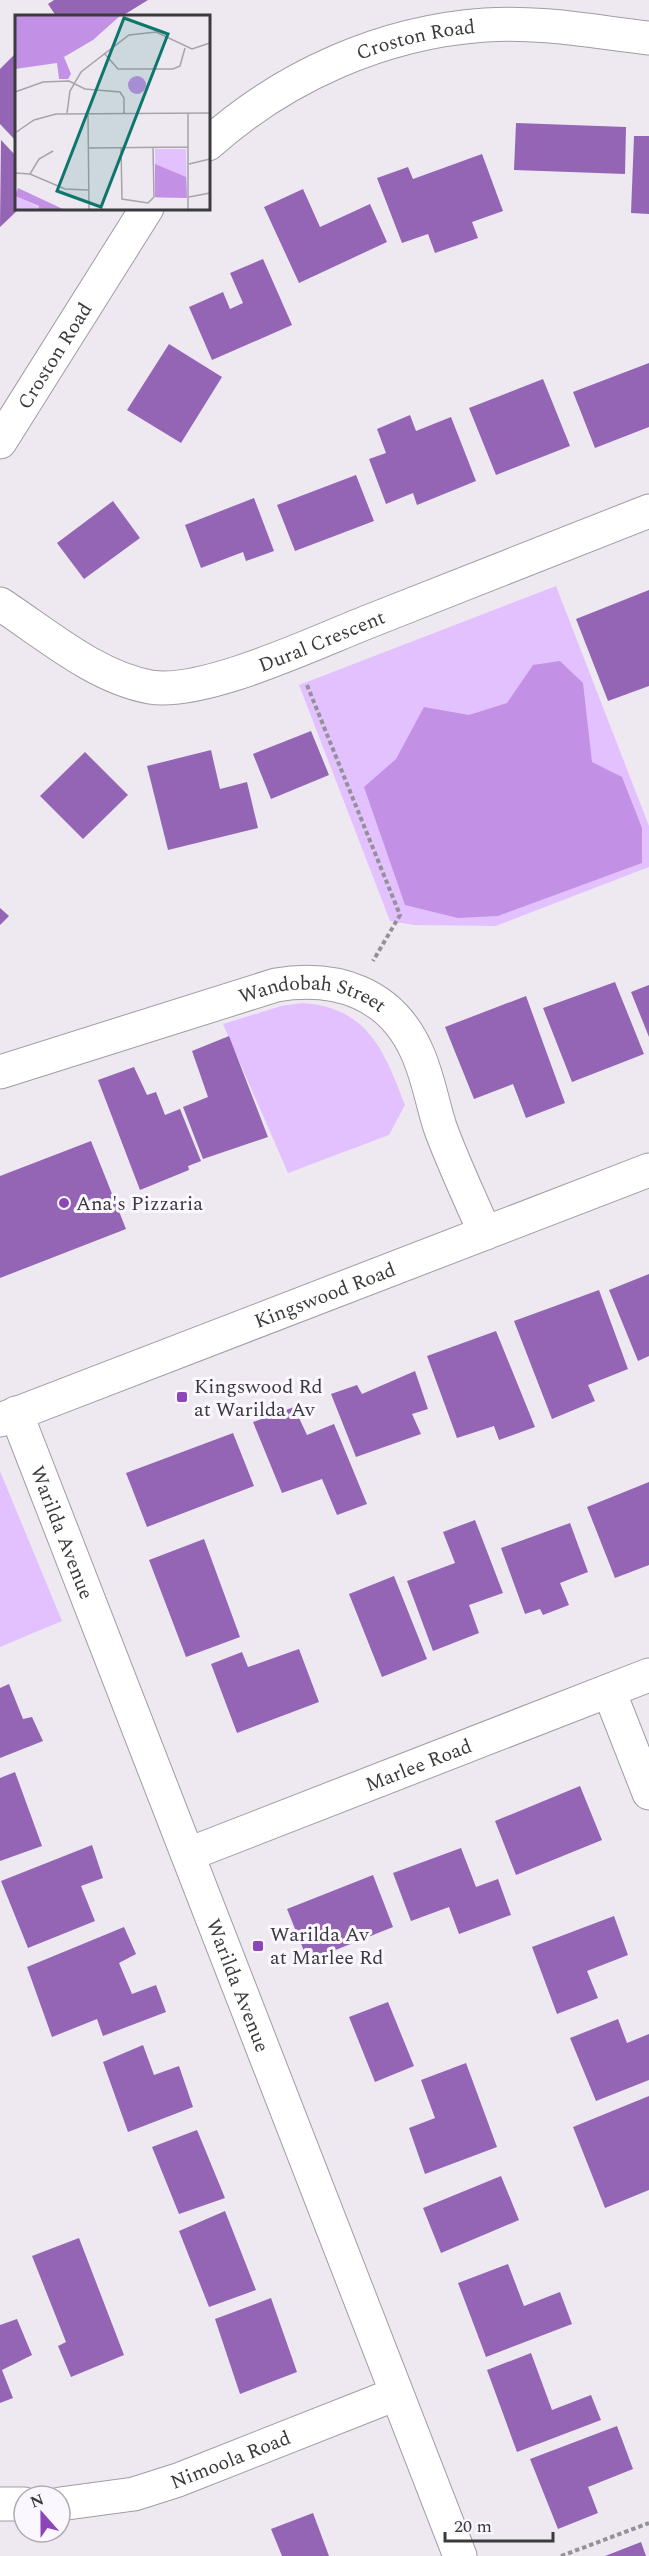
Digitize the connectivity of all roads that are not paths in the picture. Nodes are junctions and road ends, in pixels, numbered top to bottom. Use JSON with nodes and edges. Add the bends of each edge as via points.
{"nodes":[{"id":1,"x":649,"y":38,"type":"edge"},
{"id":2,"x":210,"y":142,"type":"edge"},
{"id":3,"x":146,"y":210,"type":"edge"},
{"id":4,"x":0,"y":442,"type":"edge"},
{"id":5,"x":649,"y":512,"type":"edge"},
{"id":6,"x":0,"y":604,"type":"edge"},
{"id":7,"x":0,"y":1072,"type":"edge"},
{"id":8,"x":649,"y":1170,"type":"edge"},
{"id":9,"x":484,"y":1233,"type":"junction"},
{"id":10,"x":8,"y":1416,"type":"edge"},
{"id":11,"x":649,"y":1675,"type":"edge"},
{"id":12,"x":609,"y":1691,"type":"junction"},
{"id":13,"x":649,"y":1793,"type":"edge"},
{"id":14,"x":189,"y":1854,"type":"junction"},
{"id":15,"x":396,"y":2394,"type":"junction"},
{"id":16,"x":72,"y":2502,"type":"edge"},
{"id":17,"x":460,"y":2556,"type":"edge"}],
"edges":[{"from":1,"to":2,"type":"street","name":"Croston Road","via":[[535,25],[484,25],[430,34],[373,48],[320,68],[273,94]]},
{"from":3,"to":4,"type":"street","name":"Croston Road"},
{"from":5,"to":6,"type":"street","name":"Dural Crescent","via":[[216,680],[183,689],[150,687],[112,676]]},
{"from":7,"to":9,"type":"street","name":"Wandobah Street","via":[[276,985],[322,982],[356,990],[386,1009],[413,1044],[443,1134]]},
{"from":8,"to":9,"type":"street","name":"Kingswood Road"},
{"from":9,"to":10,"type":"street","name":"Kingswood Road"},
{"from":10,"to":14,"type":"street","name":"Warilda Avenue"},
{"from":11,"to":12,"type":"street","name":"Marlee Road"},
{"from":12,"to":13,"type":"street"},
{"from":12,"to":14,"type":"street","name":"Marlee Road"},
{"from":14,"to":15,"type":"street","name":"Warilda Avenue"},
{"from":15,"to":16,"type":"street","name":"Nimoola Road","via":[[167,2484],[135,2494]]},
{"from":15,"to":17,"type":"street","name":"Warilda Avenue"}]}
